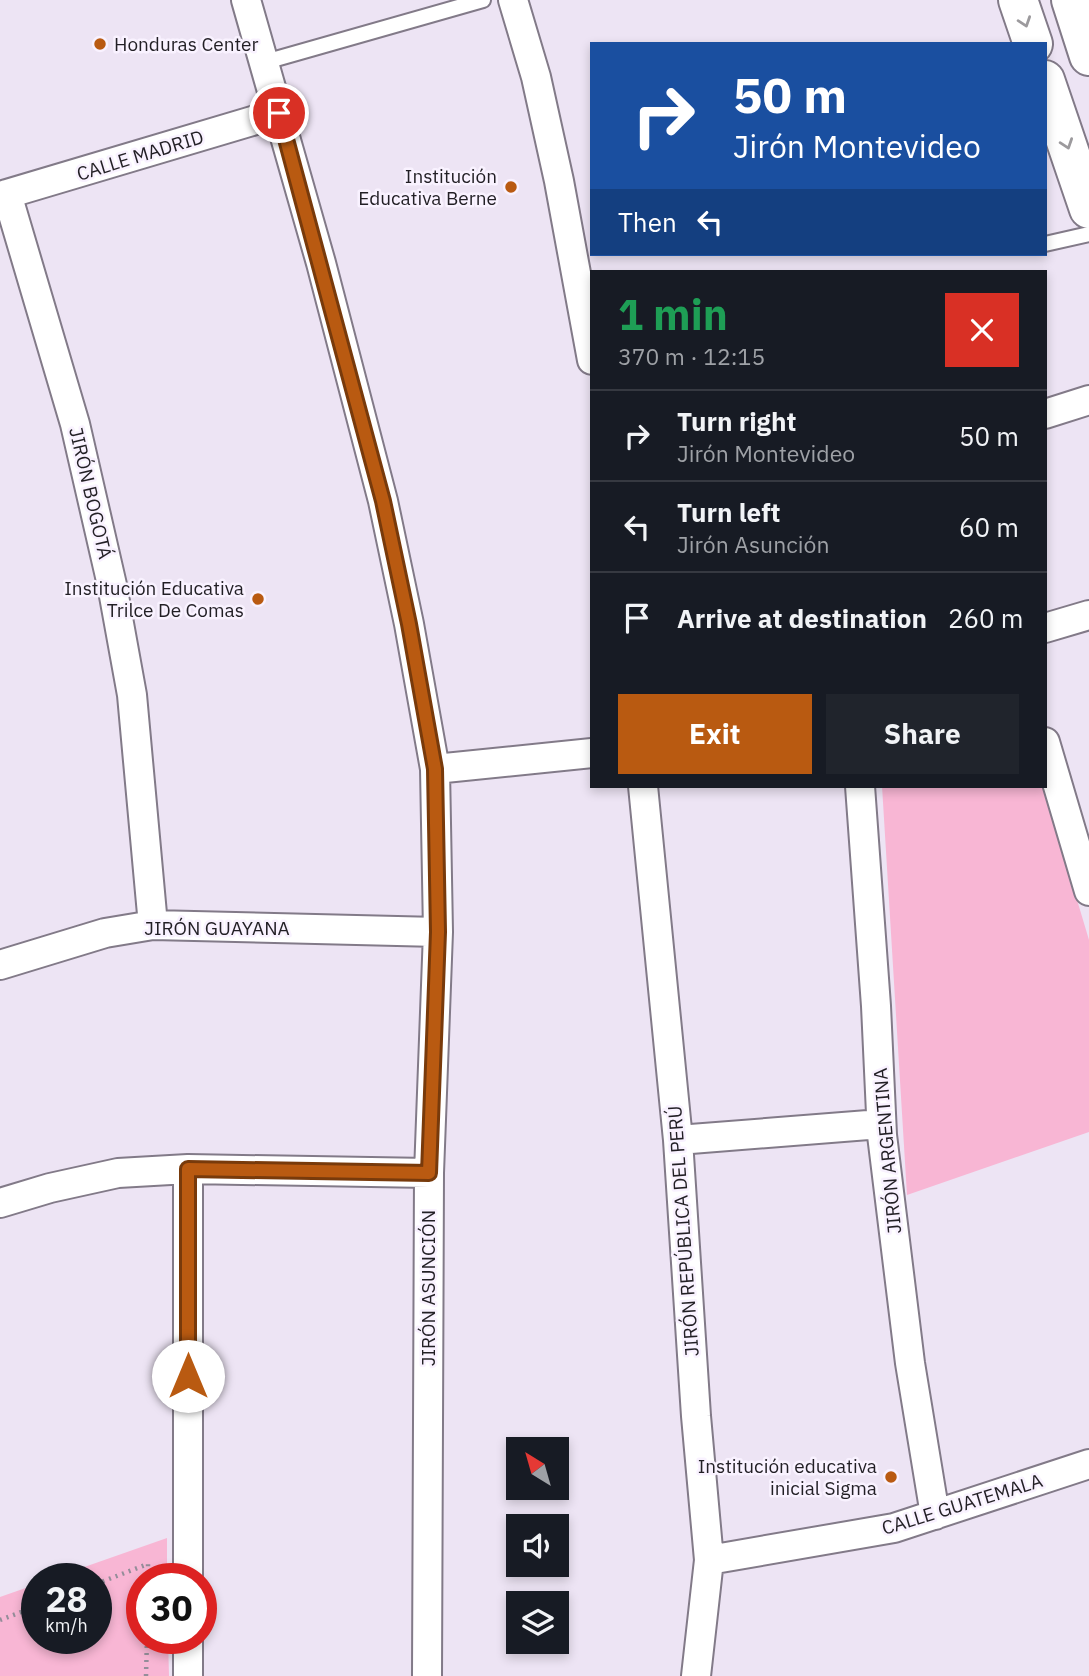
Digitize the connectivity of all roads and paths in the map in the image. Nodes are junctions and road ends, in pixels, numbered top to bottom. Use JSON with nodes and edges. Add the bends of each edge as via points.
{"nodes":[{"id":1,"x":246,"y":0,"type":"edge"},
{"id":2,"x":483,"y":0,"type":"edge"},
{"id":3,"x":513,"y":0,"type":"edge"},
{"id":4,"x":1018,"y":0,"type":"edge"},
{"id":5,"x":1071,"y":0,"type":"edge"},
{"id":6,"x":1031,"y":42,"type":"edge"},
{"id":7,"x":1089,"y":56,"type":"edge"},
{"id":8,"x":265,"y":62,"type":"junction"},
{"id":9,"x":1047,"y":86,"type":"edge"},
{"id":10,"x":279,"y":113,"type":"junction"},
{"id":11,"x":3,"y":195,"type":"edge"},
{"id":12,"x":1089,"y":209,"type":"edge"},
{"id":13,"x":1089,"y":234,"type":"edge"},
{"id":14,"x":1047,"y":244,"type":"edge"},
{"id":15,"x":590,"y":349,"type":"edge"},
{"id":16,"x":1089,"y":400,"type":"edge"},
{"id":17,"x":1047,"y":413,"type":"edge"},
{"id":18,"x":1089,"y":615,"type":"edge"},
{"id":19,"x":1047,"y":627,"type":"edge"},
{"id":20,"x":1047,"y":749,"type":"edge"},
{"id":21,"x":590,"y":753,"type":"edge"},
{"id":22,"x":435,"y":769,"type":"junction"},
{"id":23,"x":643,"y":788,"type":"edge"},
{"id":24,"x":860,"y":788,"type":"edge"},
{"id":25,"x":1089,"y":891,"type":"edge"},
{"id":26,"x":153,"y":925,"type":"junction"},
{"id":27,"x":438,"y":932,"type":"junction"},
{"id":28,"x":0,"y":965,"type":"edge"},
{"id":29,"x":881,"y":1124,"type":"junction"},
{"id":30,"x":678,"y":1140,"type":"junction"},
{"id":31,"x":188,"y":1169,"type":"junction"},
{"id":32,"x":429,"y":1173,"type":"junction"},
{"id":33,"x":0,"y":1203,"type":"edge"},
{"id":34,"x":1089,"y":1464,"type":"edge"},
{"id":35,"x":935,"y":1515,"type":"junction"},
{"id":36,"x":709,"y":1560,"type":"junction"},
{"id":37,"x":188,"y":1563,"type":"edge"},
{"id":38,"x":21,"y":1612,"type":"edge"},
{"id":39,"x":0,"y":1620,"type":"edge"},
{"id":40,"x":147,"y":1654,"type":"edge"},
{"id":41,"x":188,"y":1654,"type":"edge"},
{"id":42,"x":146,"y":1676,"type":"edge"},
{"id":43,"x":188,"y":1676,"type":"edge"},
{"id":44,"x":427,"y":1676,"type":"edge"},
{"id":45,"x":696,"y":1676,"type":"edge"}],
"edges":[{"from":1,"to":8,"type":"street","name":"JIRÓN ASUNCIÓN"},
{"from":2,"to":8,"type":"lane"},
{"from":3,"to":15,"type":"street","via":[[559,181]]},
{"from":4,"to":6,"type":"main road","one_way":true},
{"from":5,"to":7,"type":"main road"},
{"from":8,"to":10,"type":"street","name":"JIRÓN ASUNCIÓN"},
{"from":9,"to":12,"type":"main road","one_way":true},
{"from":10,"to":11,"type":"street","name":"CALLE MADRID"},
{"from":10,"to":22,"type":"street","name":"JIRÓN ASUNCIÓN","via":[[383,501]]},
{"from":11,"to":26,"type":"street","name":"JIRÓN BOGOTÁ","via":[[75,424],[112,585],[132,695]]},
{"from":13,"to":14,"type":"lane"},
{"from":16,"to":17,"type":"street"},
{"from":18,"to":19,"type":"street"},
{"from":20,"to":25,"type":"street"},
{"from":21,"to":22,"type":"street"},
{"from":22,"to":27,"type":"street","name":"JIRÓN ASUNCIÓN"},
{"from":23,"to":30,"type":"street","name":"JIRÓN REPÚBLICA DEL PERÚ"},
{"from":24,"to":29,"type":"street","name":"JIRÓN ARGENTINA"},
{"from":26,"to":27,"type":"street","name":"JIRÓN GUAYANA"},
{"from":26,"to":28,"type":"street","name":"JIRÓN GUAYANA","via":[[105,933]]},
{"from":27,"to":32,"type":"street","name":"JIRÓN ASUNCIÓN"},
{"from":29,"to":30,"type":"street"},
{"from":29,"to":35,"type":"street","name":"JIRÓN ARGENTINA","via":[[910,1363]]},
{"from":30,"to":36,"type":"street","name":"JIRÓN REPÚBLICA DEL PERÚ"},
{"from":31,"to":32,"type":"street"},
{"from":31,"to":33,"type":"street","via":[[118,1173]]},
{"from":31,"to":37,"type":"street"},
{"from":32,"to":44,"type":"street","name":"JIRÓN ASUNCIÓN"},
{"from":34,"to":35,"type":"street","name":"CALLE GUATEMALA"},
{"from":35,"to":36,"type":"street","name":"CALLE GUATEMALA","via":[[894,1528]]},
{"from":36,"to":45,"type":"street","name":"JIRÓN REPÚBLICA DEL PERÚ"},
{"from":38,"to":39,"type":"path"},
{"from":40,"to":42,"type":"path"},
{"from":41,"to":43,"type":"street"}]}
